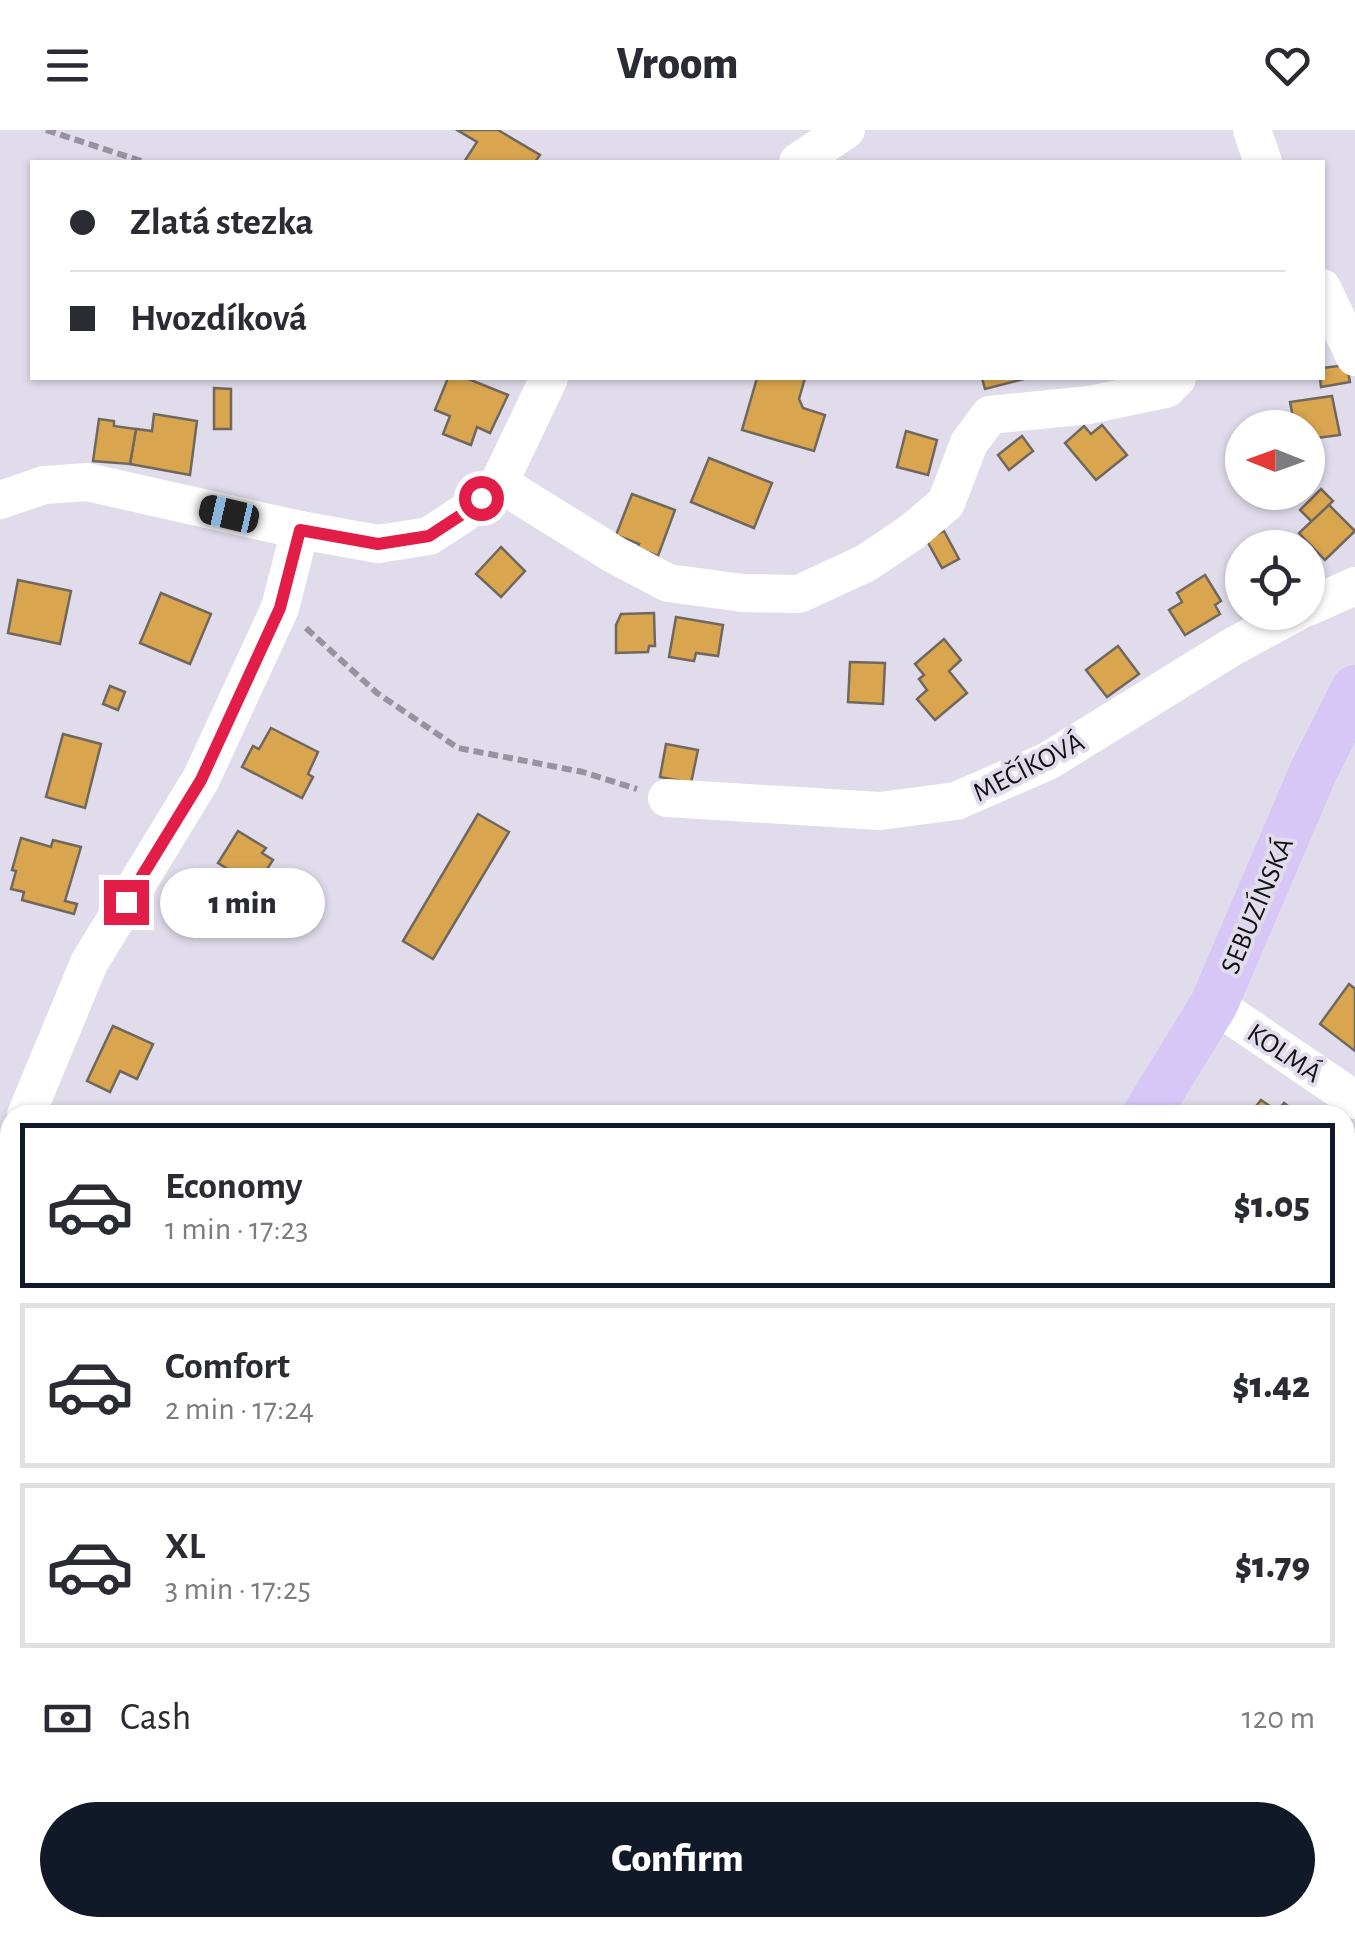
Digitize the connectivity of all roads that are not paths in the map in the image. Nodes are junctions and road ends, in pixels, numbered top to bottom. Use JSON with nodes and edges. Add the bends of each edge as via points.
{"nodes":[{"id":1,"x":846,"y":130,"type":"edge"},
{"id":2,"x":1252,"y":130,"type":"edge"},
{"id":3,"x":801,"y":160,"type":"edge"},
{"id":4,"x":1262,"y":160,"type":"edge"},
{"id":5,"x":1325,"y":294,"type":"edge"},
{"id":6,"x":1355,"y":357,"type":"edge"},
{"id":7,"x":548,"y":380,"type":"edge"},
{"id":8,"x":1175,"y":380,"type":"edge"},
{"id":9,"x":499,"y":483,"type":"junction"},
{"id":10,"x":0,"y":500,"type":"edge"},
{"id":11,"x":300,"y":530,"type":"junction"},
{"id":12,"x":1355,"y":586,"type":"edge"},
{"id":13,"x":1325,"y":599,"type":"edge"},
{"id":14,"x":1264,"y":630,"type":"edge"},
{"id":15,"x":1355,"y":689,"type":"edge"},
{"id":16,"x":666,"y":798,"type":"road end"},
{"id":17,"x":1214,"y":1004,"type":"junction"},
{"id":18,"x":1355,"y":1100,"type":"edge"},
{"id":19,"x":30,"y":1105,"type":"edge"},
{"id":20,"x":1152,"y":1105,"type":"edge"}],
"edges":[{"from":1,"to":3,"type":"street"},
{"from":2,"to":4,"type":"street"},
{"from":5,"to":6,"type":"street"},
{"from":7,"to":9,"type":"street"},
{"from":8,"to":9,"type":"street","via":[[1166,389],[1089,405],[990,415],[969,443],[946,503],[866,563],[799,594],[668,582]]},
{"from":9,"to":11,"type":"street","via":[[429,536],[378,544]]},
{"from":10,"to":11,"type":"street","via":[[44,484],[87,482]]},
{"from":11,"to":19,"type":"street","via":[[280,608],[201,780],[89,963]]},
{"from":12,"to":13,"type":"street"},
{"from":14,"to":16,"type":"street","name":"MEČÍKOVÁ","via":[[1048,761],[956,801],[880,811]]},
{"from":15,"to":17,"type":"main road","name":"SEBUZÍNSKÁ"},
{"from":17,"to":18,"type":"street","name":"KOLMÁ"},
{"from":17,"to":20,"type":"main road","name":"SEBUZÍNSKÁ"}]}
